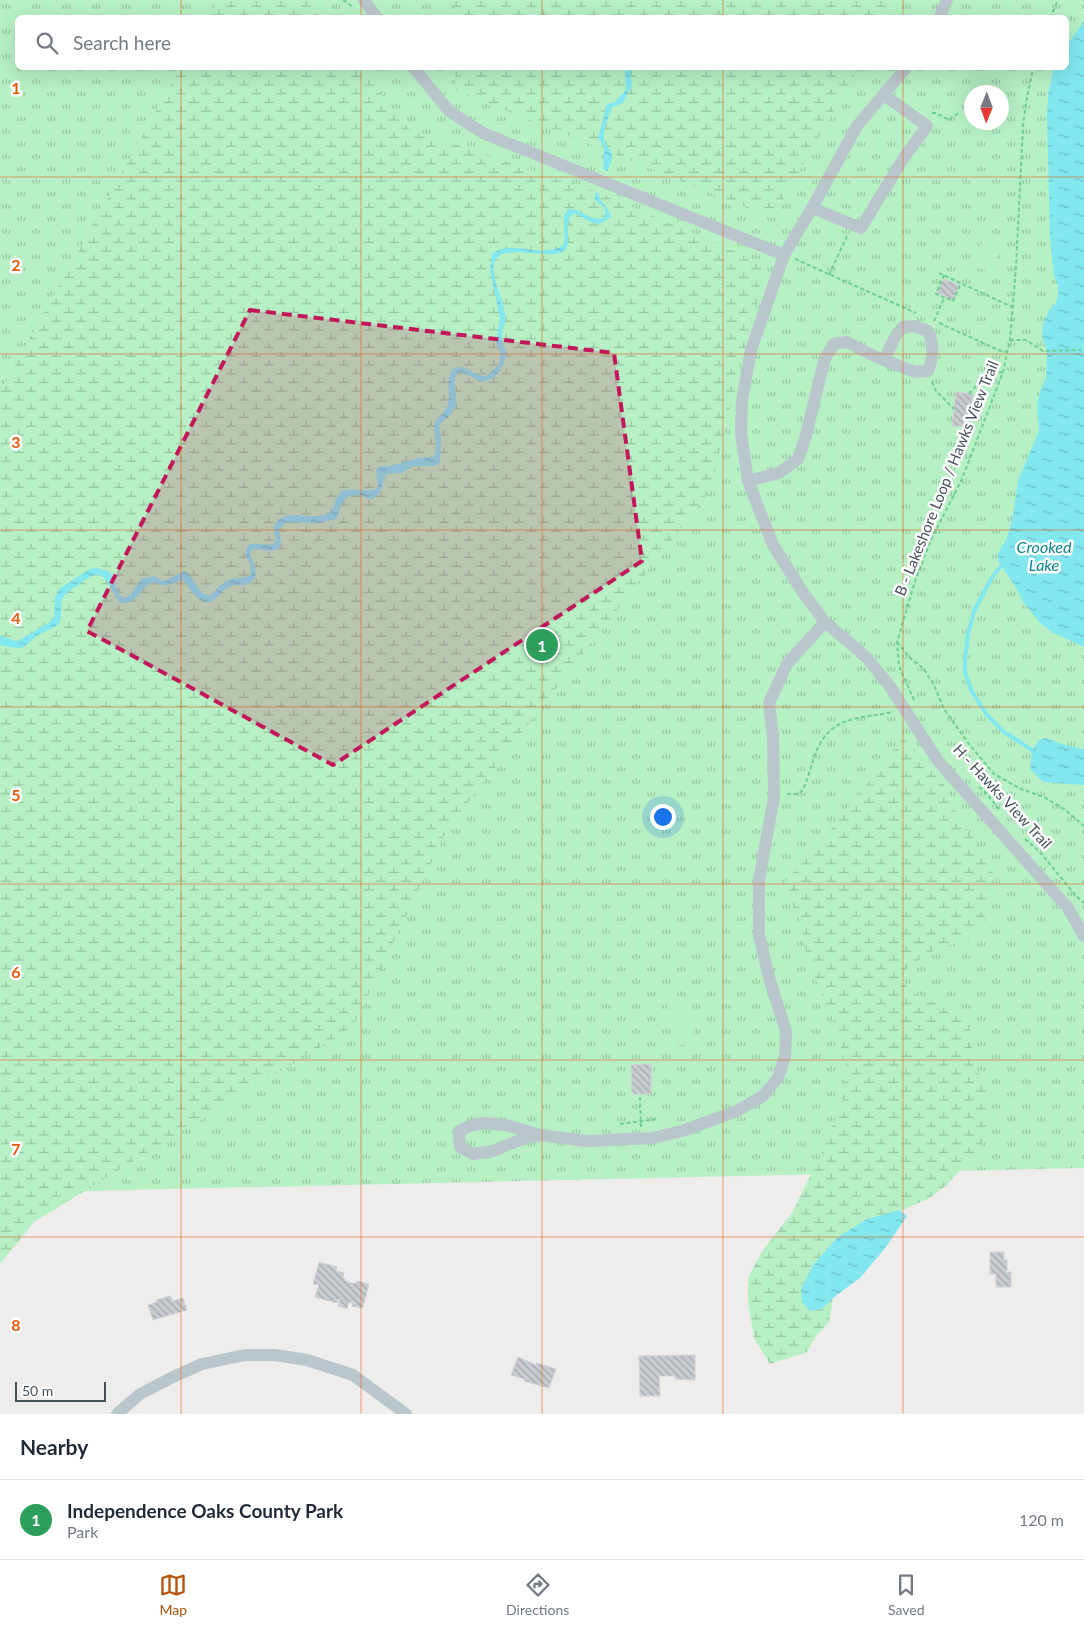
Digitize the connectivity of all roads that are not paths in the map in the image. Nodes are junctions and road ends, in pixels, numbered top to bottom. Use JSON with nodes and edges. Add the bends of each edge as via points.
{"nodes":[{"id":1,"x":364,"y":0,"type":"edge"},
{"id":2,"x":947,"y":0,"type":"edge"},
{"id":3,"x":375,"y":15,"type":"edge"},
{"id":4,"x":940,"y":15,"type":"edge"},
{"id":5,"x":416,"y":70,"type":"edge"},
{"id":6,"x":904,"y":70,"type":"edge"},
{"id":7,"x":884,"y":95,"type":"junction"},
{"id":8,"x":812,"y":208,"type":"junction"},
{"id":9,"x":784,"y":255,"type":"junction"},
{"id":10,"x":884,"y":360,"type":"junction"},
{"id":11,"x":748,"y":481,"type":"junction"},
{"id":12,"x":824,"y":622,"type":"junction"},
{"id":13,"x":1084,"y":936,"type":"edge"},
{"id":14,"x":540,"y":1135,"type":"junction"},
{"id":15,"x":117,"y":1414,"type":"edge"},
{"id":16,"x":406,"y":1414,"type":"edge"}],
"edges":[{"from":1,"to":3,"type":"street"},
{"from":2,"to":4,"type":"street"},
{"from":5,"to":9,"type":"street","via":[[449,111],[483,133]]},
{"from":6,"to":7,"type":"street"},
{"from":7,"to":8,"type":"street","via":[[856,126]]},
{"from":7,"to":8,"type":"street","via":[[927,126],[861,228]]},
{"from":8,"to":9,"type":"street"},
{"from":9,"to":11,"type":"street","via":[[751,350],[742,402],[741,433]]},
{"from":10,"to":10,"type":"street","via":[[915,372],[928,371],[932,340],[928,331],[914,326],[903,327]]},
{"from":10,"to":11,"type":"street","via":[[847,342],[834,344],[825,358],[798,459],[779,473]]},
{"from":11,"to":12,"type":"street","via":[[773,545]]},
{"from":12,"to":13,"type":"street","via":[[865,656],[889,685],[938,761],[1068,908]]},
{"from":12,"to":14,"type":"street","via":[[787,664],[769,703],[774,794],[759,880],[759,935],[786,1031],[785,1056],[778,1078],[763,1096],[737,1111],[682,1131],[641,1139],[586,1141]]},
{"from":14,"to":14,"type":"street","via":[[506,1125],[484,1123],[459,1131],[460,1147],[473,1154],[493,1151]]},
{"from":15,"to":16,"type":"street","via":[[140,1394],[173,1377],[202,1364],[245,1355],[307,1360],[353,1375]]}]}
